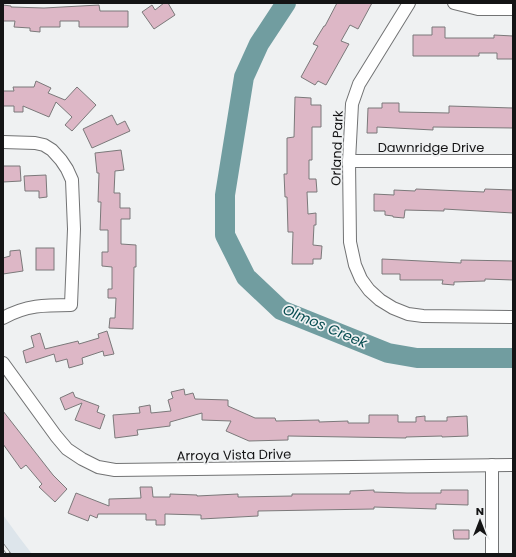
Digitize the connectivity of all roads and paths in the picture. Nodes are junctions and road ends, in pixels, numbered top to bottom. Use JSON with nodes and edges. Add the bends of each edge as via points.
{"nodes":[{"id":1,"x":409,"y":3,"type":"edge"},
{"id":2,"x":454,"y":3,"type":"edge"},
{"id":3,"x":513,"y":9,"type":"edge"},
{"id":4,"x":3,"y":142,"type":"edge"},
{"id":5,"x":349,"y":161,"type":"junction"},
{"id":6,"x":513,"y":162,"type":"edge"},
{"id":7,"x":513,"y":316,"type":"edge"},
{"id":8,"x":3,"y":318,"type":"edge"},
{"id":9,"x":3,"y":363,"type":"edge"},
{"id":10,"x":513,"y":464,"type":"edge"},
{"id":11,"x":492,"y":465,"type":"junction"},
{"id":12,"x":492,"y":554,"type":"edge"}],
"edges":[{"from":1,"to":5,"type":"street","name":"Orland Park","via":[[359,84],[352,104]]},
{"from":2,"to":3,"type":"street","via":[[478,9]]},
{"from":4,"to":8,"type":"street","via":[[35,143],[52,150],[61,160],[72,180],[74,229],[71,305],[25,308]]},
{"from":5,"to":6,"type":"street","name":"Dawnridge Drive"},
{"from":5,"to":7,"type":"street","name":"Orland Park","via":[[350,250],[361,279],[369,290],[380,300],[408,314]]},
{"from":9,"to":11,"type":"street","name":"Arroya Vista Drive","via":[[67,449],[98,467],[126,470]]},
{"from":10,"to":11,"type":"street","name":"Arroya Vista Drive"},
{"from":11,"to":12,"type":"street"}]}
